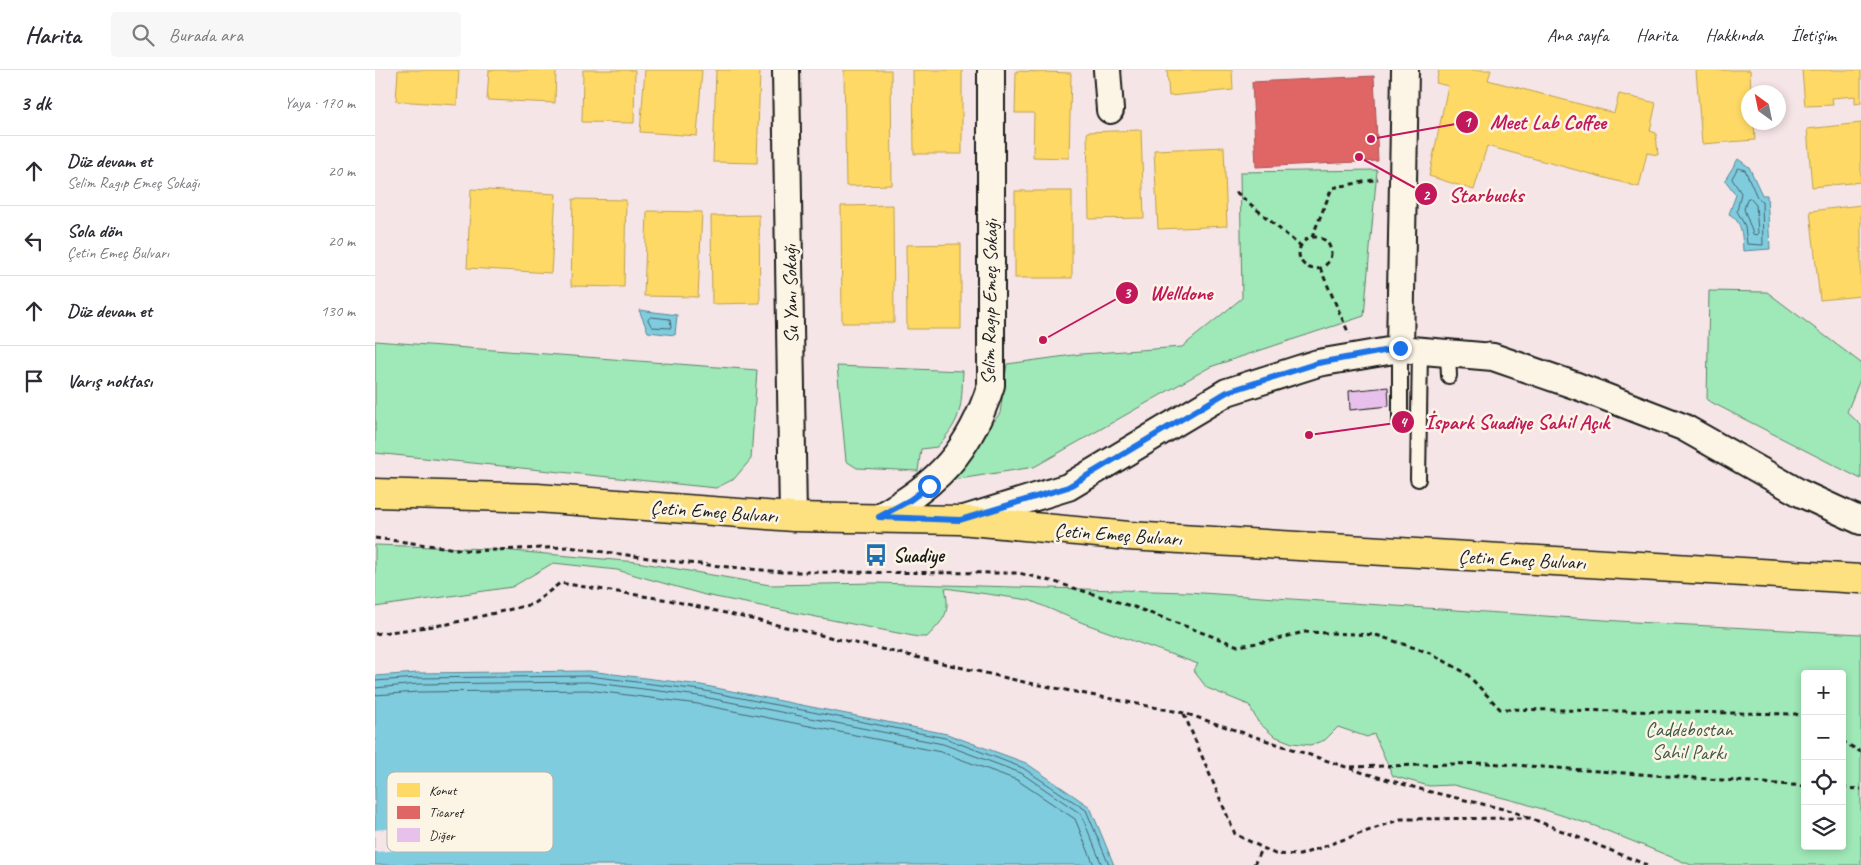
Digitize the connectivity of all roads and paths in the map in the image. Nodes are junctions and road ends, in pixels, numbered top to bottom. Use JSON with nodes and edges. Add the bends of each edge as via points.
{"nodes":[{"id":1,"x":786,"y":70,"type":"edge"},
{"id":2,"x":991,"y":70,"type":"edge"},
{"id":3,"x":1107,"y":70,"type":"edge"},
{"id":4,"x":1405,"y":70,"type":"edge"},
{"id":5,"x":1110,"y":110,"type":"dead end"},
{"id":6,"x":1403,"y":174,"type":"junction"},
{"id":7,"x":1236,"y":192,"type":"dead end"},
{"id":8,"x":1312,"y":237,"type":"junction"},
{"id":9,"x":1300,"y":246,"type":"junction"},
{"id":10,"x":1320,"y":268,"type":"junction"},
{"id":11,"x":1410,"y":350,"type":"junction"},
{"id":12,"x":1359,"y":356,"type":"junction"},
{"id":13,"x":1400,"y":424,"type":"dead end"},
{"id":14,"x":1418,"y":479,"type":"dead end"},
{"id":15,"x":375,"y":494,"type":"edge"},
{"id":16,"x":793,"y":517,"type":"junction"},
{"id":17,"x":879,"y":517,"type":"junction"},
{"id":18,"x":960,"y":520,"type":"junction"},
{"id":19,"x":1861,"y":521,"type":"edge"},
{"id":20,"x":375,"y":538,"type":"edge"},
{"id":21,"x":1861,"y":579,"type":"edge"},
{"id":22,"x":375,"y":634,"type":"edge"},
{"id":23,"x":1183,"y":713,"type":"junction"},
{"id":24,"x":1801,"y":717,"type":"edge"},
{"id":25,"x":1846,"y":743,"type":"edge"},
{"id":26,"x":1861,"y":752,"type":"edge"},
{"id":27,"x":1348,"y":767,"type":"junction"},
{"id":28,"x":1801,"y":786,"type":"edge"},
{"id":29,"x":1846,"y":788,"type":"edge"},
{"id":30,"x":1861,"y":789,"type":"edge"},
{"id":31,"x":1530,"y":818,"type":"junction"},
{"id":32,"x":1261,"y":849,"type":"junction"},
{"id":33,"x":1254,"y":865,"type":"edge"},
{"id":34,"x":1647,"y":865,"type":"edge"}],
"edges":[{"from":1,"to":16,"type":"street","name":"Su Yanı Sokağı"},
{"from":2,"to":17,"type":"street","name":"Selim Ragıp Emeç Sokağı","via":[[991,385],[981,415],[963,447],[929,486]]},
{"from":3,"to":5,"type":"street"},
{"from":4,"to":6,"type":"street"},
{"from":6,"to":8,"type":"path","via":[[1332,188]]},
{"from":6,"to":11,"type":"street"},
{"from":7,"to":9,"type":"path"},
{"from":8,"to":9,"type":"path"},
{"from":8,"to":10,"type":"path","via":[[1323,238],[1330,246],[1331,257]]},
{"from":9,"to":10,"type":"path","via":[[1301,261],[1310,268]]},
{"from":10,"to":12,"type":"path"},
{"from":11,"to":12,"type":"street"},
{"from":11,"to":13,"type":"lane"},
{"from":11,"to":14,"type":"lane"},
{"from":11,"to":19,"type":"street","via":[[1448,365],[1493,357],[1577,386],[1683,427],[1800,493]]},
{"from":12,"to":18,"type":"street","via":[[1318,363],[1227,392],[1068,487]]},
{"from":15,"to":16,"type":"main road","name":"Çetin Emeç Bulvarı","via":[[537,498]]},
{"from":16,"to":17,"type":"main road","name":"Çetin Emeç Bulvarı"},
{"from":17,"to":18,"type":"main road","name":"Çetin Emeç Bulvarı"},
{"from":18,"to":21,"type":"main road","name":"Çetin Emeç Bulvarı","via":[[1129,536]]},
{"from":20,"to":24,"type":"path","via":[[472,551],[568,546],[678,562],[781,572],[1019,574],[1134,607],[1238,646],[1304,632],[1376,636],[1430,653],[1466,673],[1501,709],[1796,714]]},
{"from":22,"to":23,"type":"path","via":[[448,624],[533,604],[559,583],[669,600],[1024,682]]},
{"from":23,"to":27,"type":"path"},
{"from":23,"to":32,"type":"path","via":[[1235,834]]},
{"from":25,"to":26,"type":"path"},
{"from":27,"to":28,"type":"path","via":[[1487,763]]},
{"from":27,"to":31,"type":"path"},
{"from":29,"to":30,"type":"path"},
{"from":31,"to":32,"type":"path","via":[[1401,819],[1300,855],[1275,854]]},
{"from":31,"to":34,"type":"path"},
{"from":32,"to":33,"type":"path"}]}
